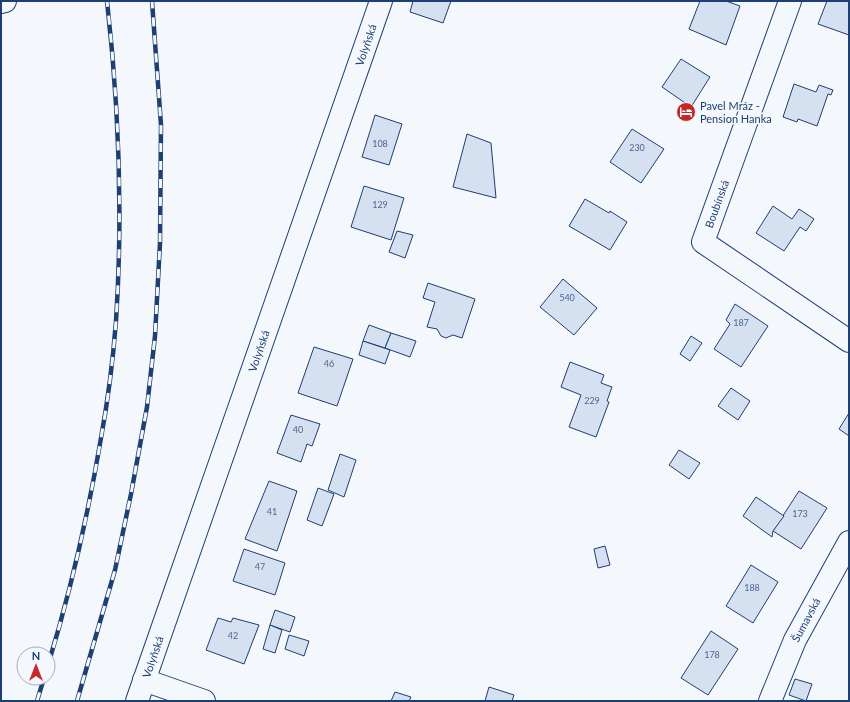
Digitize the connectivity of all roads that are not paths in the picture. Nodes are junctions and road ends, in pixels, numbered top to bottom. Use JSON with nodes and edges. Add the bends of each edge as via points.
{"nodes":[{"id":1,"x":5,"y":1,"type":"edge"},
{"id":2,"x":382,"y":1,"type":"edge"},
{"id":3,"x":790,"y":1,"type":"edge"},
{"id":4,"x":1,"y":2,"type":"edge"},
{"id":5,"x":849,"y":341,"type":"edge"},
{"id":6,"x":849,"y":542,"type":"edge"},
{"id":7,"x":144,"y":680,"type":"junction"},
{"id":8,"x":137,"y":701,"type":"edge"},
{"id":9,"x":204,"y":701,"type":"edge"},
{"id":10,"x":770,"y":701,"type":"edge"}],
"edges":[{"from":1,"to":4,"type":"main road"},
{"from":2,"to":7,"type":"main road","name":"Volyňská"},
{"from":3,"to":5,"type":"main road","name":"Boubínská","via":[[703,242]]},
{"from":6,"to":10,"type":"main road","name":"Šumavská","via":[[795,640]]},
{"from":7,"to":8,"type":"main road","name":"Volyňská"},
{"from":7,"to":9,"type":"main road"}]}
